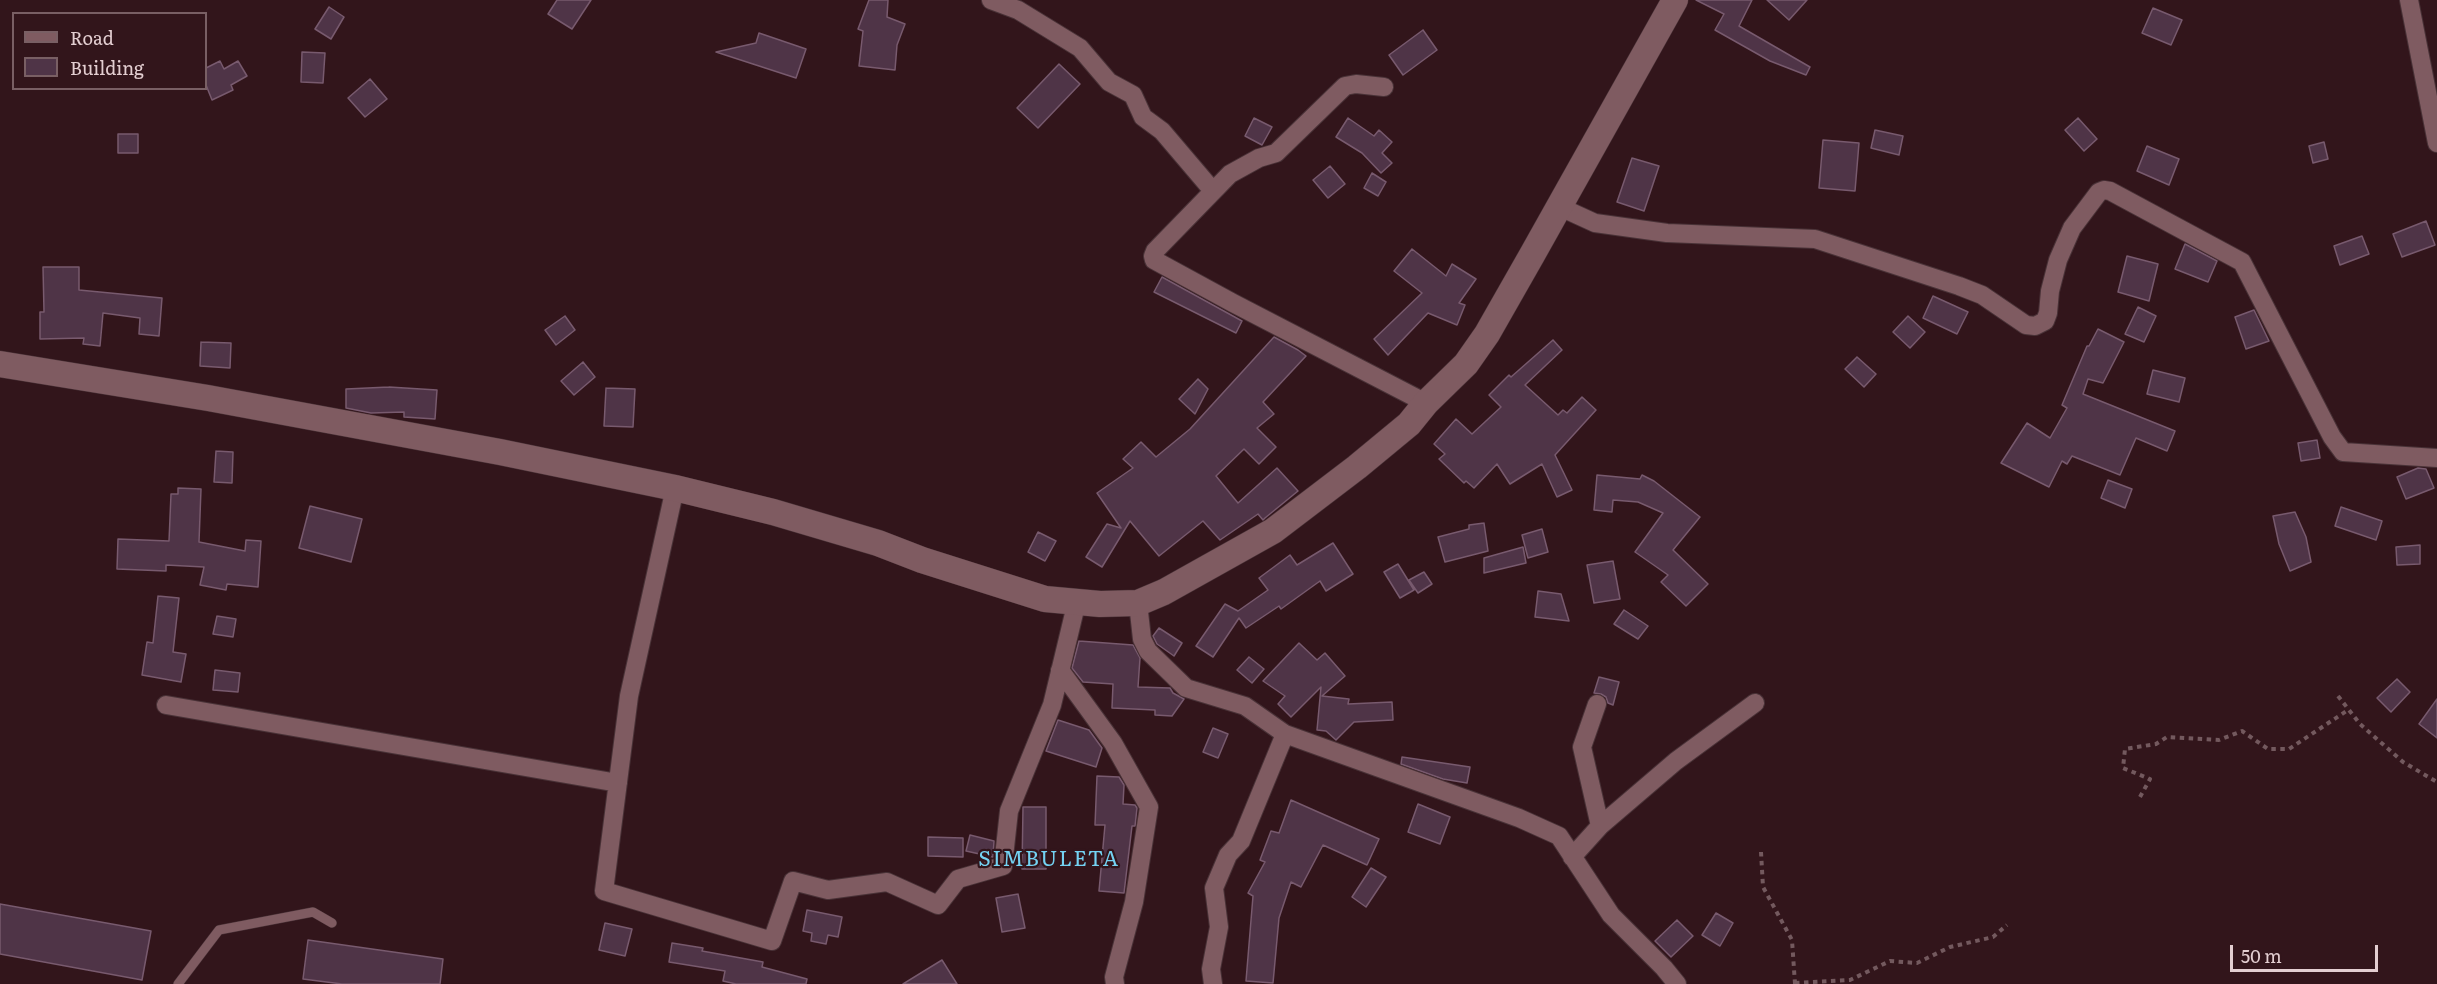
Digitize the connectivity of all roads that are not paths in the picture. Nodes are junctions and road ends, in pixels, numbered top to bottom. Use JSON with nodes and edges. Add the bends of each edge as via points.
{"nodes":[{"id":1,"x":991,"y":0,"type":"edge"},
{"id":2,"x":1675,"y":0,"type":"edge"},
{"id":3,"x":2409,"y":0,"type":"edge"},
{"id":4,"x":1384,"y":87,"type":"dead end"},
{"id":5,"x":2437,"y":143,"type":"edge"},
{"id":6,"x":1213,"y":191,"type":"junction"},
{"id":7,"x":1560,"y":207,"type":"junction"},
{"id":8,"x":0,"y":364,"type":"edge"},
{"id":9,"x":1426,"y":403,"type":"junction"},
{"id":10,"x":2437,"y":458,"type":"edge"},
{"id":11,"x":675,"y":488,"type":"junction"},
{"id":12,"x":1077,"y":601,"type":"junction"},
{"id":13,"x":1138,"y":603,"type":"junction"},
{"id":14,"x":1060,"y":670,"type":"junction"},
{"id":15,"x":1755,"y":703,"type":"dead end"},
{"id":16,"x":1597,"y":704,"type":"dead end"},
{"id":17,"x":166,"y":705,"type":"dead end"},
{"id":18,"x":1285,"y":734,"type":"junction"},
{"id":19,"x":618,"y":783,"type":"junction"},
{"id":20,"x":1600,"y":826,"type":"junction"},
{"id":21,"x":1572,"y":857,"type":"junction"},
{"id":22,"x":332,"y":923,"type":"dead end"},
{"id":23,"x":178,"y":984,"type":"edge"},
{"id":24,"x":1115,"y":984,"type":"edge"},
{"id":25,"x":1213,"y":984,"type":"edge"},
{"id":26,"x":1677,"y":984,"type":"edge"}],
"edges":[{"from":1,"to":6,"type":"street","via":[[1018,10],[1080,48],[1109,82],[1133,95],[1143,117],[1162,131]]},
{"from":2,"to":7,"type":"street"},
{"from":3,"to":5,"type":"street"},
{"from":4,"to":6,"type":"street","via":[[1345,86],[1276,153],[1239,168]]},
{"from":6,"to":9,"type":"street","via":[[1155,251],[1154,260]]},
{"from":7,"to":9,"type":"street","via":[[1487,334],[1466,364]]},
{"from":7,"to":10,"type":"street","via":[[1595,223],[1667,233],[1815,239],[1967,289],[2026,325],[2035,326],[2045,321],[2058,260],[2072,228],[2099,192],[2110,190],[2242,262],[2343,452]]},
{"from":8,"to":11,"type":"street","via":[[208,398]]},
{"from":9,"to":13,"type":"street","via":[[1401,431],[1273,531]]},
{"from":11,"to":12,"type":"street","via":[[868,540],[1045,599]]},
{"from":11,"to":19,"type":"street","via":[[629,696]]},
{"from":12,"to":13,"type":"street"},
{"from":12,"to":14,"type":"street"},
{"from":13,"to":18,"type":"street","via":[[1142,639],[1148,651],[1186,688],[1245,706]]},
{"from":14,"to":19,"type":"street","via":[[1052,705],[1010,812],[1003,866],[958,879],[938,905],[887,882],[828,890],[793,881],[772,941],[604,891]]},
{"from":14,"to":24,"type":"street","via":[[1113,743],[1149,807],[1134,902]]},
{"from":15,"to":20,"type":"street","via":[[1676,761]]},
{"from":16,"to":20,"type":"street","via":[[1582,747]]},
{"from":17,"to":19,"type":"street"},
{"from":18,"to":21,"type":"street","via":[[1519,818],[1559,837]]},
{"from":18,"to":25,"type":"street","via":[[1241,842],[1228,855],[1214,888],[1219,927],[1211,969]]},
{"from":20,"to":21,"type":"street"},
{"from":21,"to":26,"type":"street","via":[[1611,915]]},
{"from":22,"to":23,"type":"lane","via":[[313,912],[219,930]]}]}
